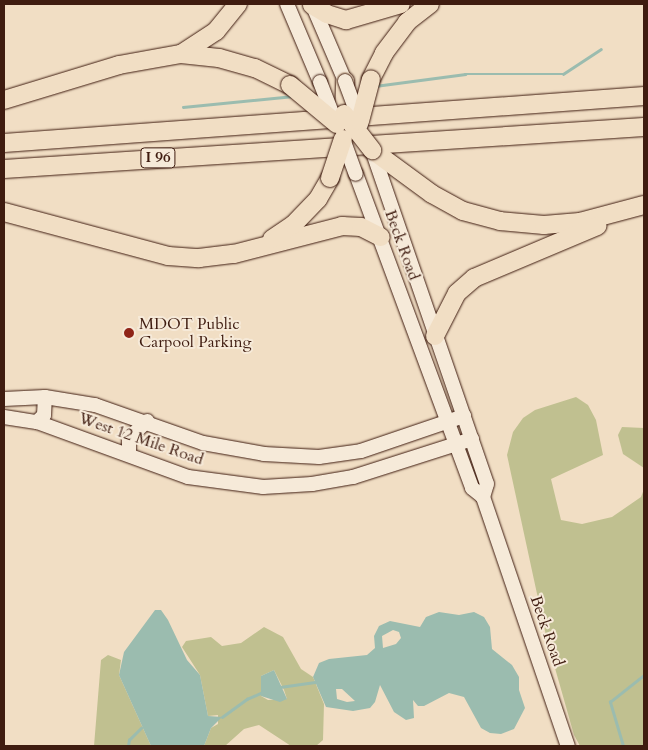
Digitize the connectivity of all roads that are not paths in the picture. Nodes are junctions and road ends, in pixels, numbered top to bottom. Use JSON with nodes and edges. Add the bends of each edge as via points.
{"nodes":[{"id":1,"x":238,"y":4,"type":"edge"},
{"id":2,"x":287,"y":4,"type":"edge"},
{"id":3,"x":312,"y":4,"type":"edge"},
{"id":4,"x":401,"y":4,"type":"edge"},
{"id":5,"x":430,"y":4,"type":"edge"},
{"id":6,"x":181,"y":54,"type":"junction"},
{"id":7,"x":345,"y":81,"type":"joint"},
{"id":8,"x":320,"y":82,"type":"joint"},
{"id":9,"x":644,"y":96,"type":"edge"},
{"id":10,"x":4,"y":100,"type":"edge"},
{"id":11,"x":644,"y":127,"type":"edge"},
{"id":12,"x":352,"y":132,"type":"junction"},
{"id":13,"x":4,"y":143,"type":"edge"},
{"id":14,"x":4,"y":169,"type":"edge"},
{"id":15,"x":389,"y":172,"type":"junction"},
{"id":16,"x":356,"y":174,"type":"joint"},
{"id":17,"x":644,"y":205,"type":"edge"},
{"id":18,"x":4,"y":212,"type":"edge"},
{"id":19,"x":381,"y":237,"type":"junction"},
{"id":20,"x":234,"y":254,"type":"junction"},
{"id":21,"x":435,"y":336,"type":"junction"},
{"id":22,"x":44,"y":397,"type":"junction"},
{"id":23,"x":4,"y":399,"type":"edge"},
{"id":24,"x":464,"y":416,"type":"junction"},
{"id":25,"x":4,"y":417,"type":"edge"},
{"id":26,"x":147,"y":421,"type":"junction"},
{"id":27,"x":37,"y":422,"type":"junction"},
{"id":28,"x":447,"y":422,"type":"junction"},
{"id":29,"x":472,"y":439,"type":"junction"},
{"id":30,"x":455,"y":444,"type":"junction"},
{"id":31,"x":129,"y":454,"type":"junction"},
{"id":32,"x":484,"y":498,"type":"junction"},
{"id":33,"x":568,"y":746,"type":"edge"}],
"edges":[{"from":1,"to":6,"type":"highway","via":[[216,31]]},
{"from":2,"to":8,"type":"main road"},
{"from":3,"to":4,"type":"highway","via":[[332,17],[346,20]]},
{"from":3,"to":7,"type":"main road"},
{"from":5,"to":12,"type":"highway","bridge":true,"via":[[407,22],[384,53],[371,78]]},
{"from":6,"to":10,"type":"highway","via":[[119,65]]},
{"from":6,"to":12,"type":"highway","bridge":true,"via":[[219,58],[255,68],[290,85]]},
{"from":7,"to":12,"type":"highway","bridge":true},
{"from":8,"to":12,"type":"highway","bridge":true},
{"from":9,"to":13,"type":"highway","number":"I 96"},
{"from":11,"to":14,"type":"highway","number":"I 96"},
{"from":12,"to":15,"type":"highway"},
{"from":12,"to":16,"type":"highway"},
{"from":12,"to":20,"type":"highway","bridge":true,"via":[[318,199],[293,225],[267,242]]},
{"from":15,"to":17,"type":"highway","via":[[463,210],[500,221],[544,226],[580,222]]},
{"from":15,"to":21,"type":"main road","name":"Beck Road"},
{"from":16,"to":19,"type":"main road","name":"Beck Road"},
{"from":17,"to":21,"type":"highway","via":[[474,278],[457,293]]},
{"from":18,"to":20,"type":"highway","via":[[168,256],[199,258]]},
{"from":19,"to":20,"type":"highway","via":[[361,227],[342,226]]},
{"from":19,"to":28,"type":"main road","name":"Beck Road"},
{"from":21,"to":24,"type":"main road","name":"Beck Road"},
{"from":22,"to":23,"type":"main road","name":"West 12 Mile Road"},
{"from":22,"to":26,"type":"main road","name":"West 12 Mile Road","via":[[95,405]]},
{"from":22,"to":27,"type":"main road","via":[[44,416]]},
{"from":24,"to":28,"type":"main road","name":"West 12 Mile Road"},
{"from":24,"to":29,"type":"main road","name":"Beck Road"},
{"from":25,"to":27,"type":"main road","name":"West 12 Mile Road"},
{"from":26,"to":28,"type":"main road","name":"West 12 Mile Road","via":[[176,436],[203,443],[264,454],[319,457],[361,451]]},
{"from":26,"to":31,"type":"main road","via":[[129,438]]},
{"from":27,"to":31,"type":"main road","name":"West 12 Mile Road"},
{"from":28,"to":30,"type":"main road","name":"Beck Road"},
{"from":29,"to":30,"type":"main road","name":"West 12 Mile Road"},
{"from":29,"to":32,"type":"main road","name":"Beck Road","via":[[487,484]]},
{"from":30,"to":31,"type":"main road","name":"West 12 Mile Road","via":[[353,477],[263,487],[188,476]]},
{"from":30,"to":32,"type":"main road","name":"Beck Road","via":[[472,488]]},
{"from":32,"to":33,"type":"main road","name":"Beck Road"}]}
